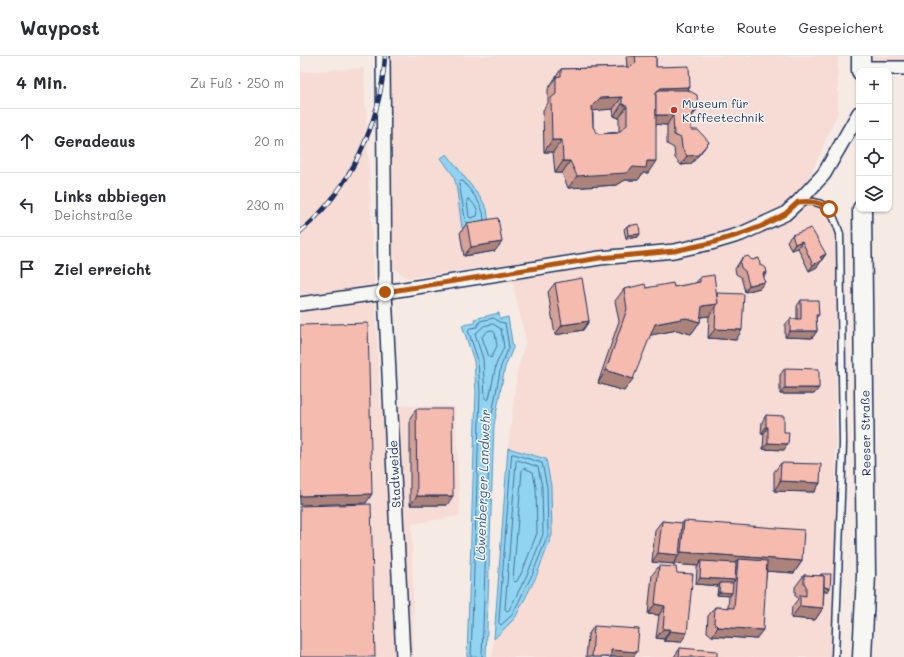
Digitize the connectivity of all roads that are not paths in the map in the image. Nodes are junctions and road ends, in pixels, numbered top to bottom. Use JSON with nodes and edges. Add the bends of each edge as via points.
{"nodes":[{"id":1,"x":383,"y":56,"type":"edge"},
{"id":2,"x":861,"y":65,"type":"edge"},
{"id":3,"x":904,"y":68,"type":"edge"},
{"id":4,"x":856,"y":119,"type":"edge"},
{"id":5,"x":798,"y":202,"type":"junction"},
{"id":6,"x":862,"y":212,"type":"edge"},
{"id":7,"x":385,"y":292,"type":"junction"},
{"id":8,"x":300,"y":304,"type":"edge"},
{"id":9,"x":402,"y":657,"type":"edge"},
{"id":10,"x":835,"y":657,"type":"edge"},
{"id":11,"x":862,"y":657,"type":"edge"}],
"edges":[{"from":1,"to":7,"type":"street","name":"Stadtweide"},
{"from":2,"to":3,"type":"street"},
{"from":4,"to":5,"type":"street","via":[[824,174]]},
{"from":5,"to":7,"type":"street","via":[[785,214],[762,226],[711,243],[674,251],[600,258]]},
{"from":5,"to":10,"type":"lane","via":[[816,202],[826,206],[840,234],[843,444]]},
{"from":6,"to":11,"type":"main road","name":"Reeser Straße","via":[[866,575]]},
{"from":7,"to":8,"type":"street"},
{"from":7,"to":9,"type":"street","name":"Stadtweide"}]}
